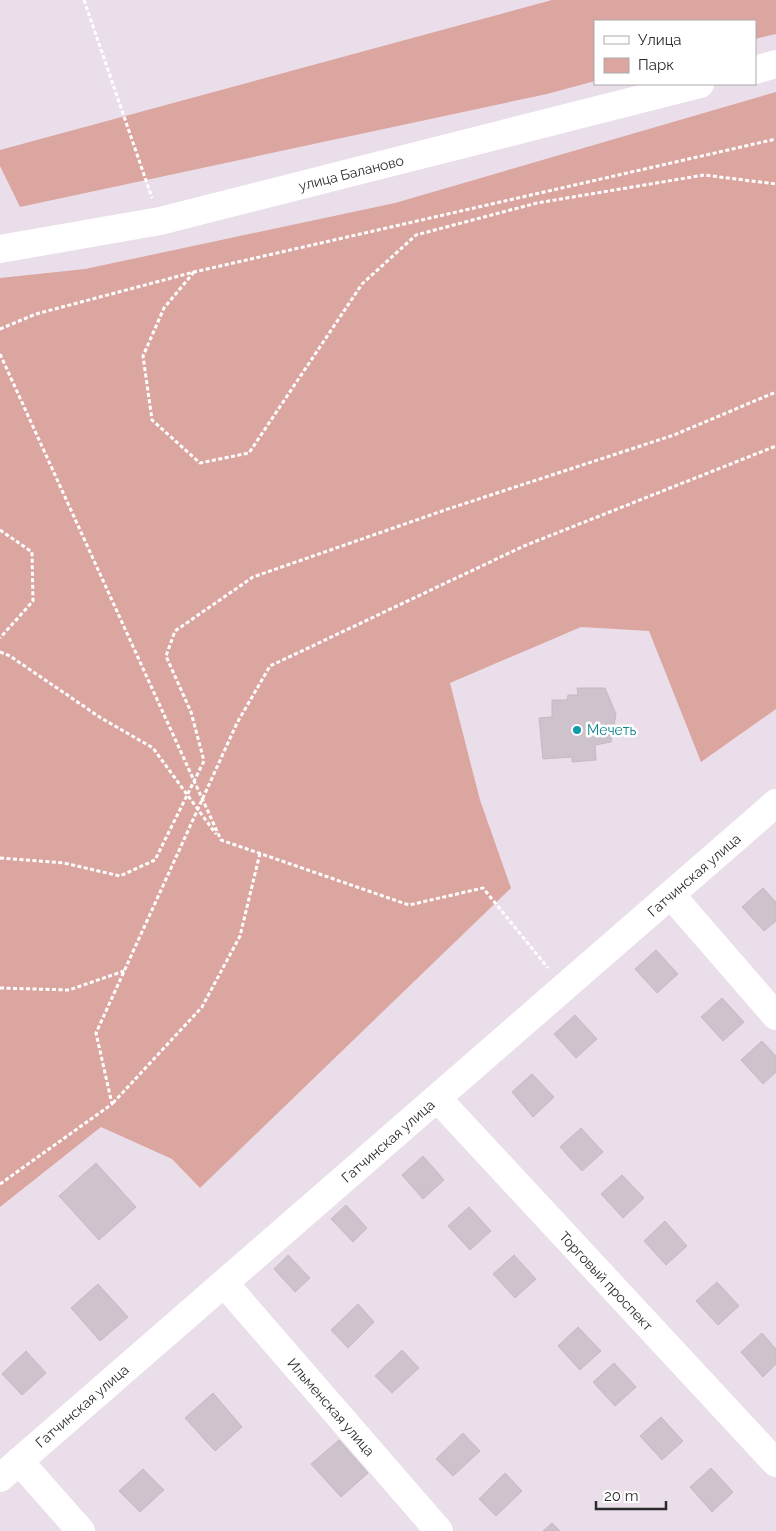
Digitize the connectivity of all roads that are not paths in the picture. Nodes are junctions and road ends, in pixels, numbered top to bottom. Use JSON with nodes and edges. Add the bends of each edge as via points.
{"nodes":[{"id":1,"x":776,"y":64,"type":"edge"},
{"id":2,"x":756,"y":70,"type":"edge"},
{"id":3,"x":696,"y":85,"type":"edge"},
{"id":4,"x":0,"y":249,"type":"edge"},
{"id":5,"x":776,"y":803,"type":"edge"},
{"id":6,"x":671,"y":895,"type":"junction"},
{"id":7,"x":776,"y":1016,"type":"edge"},
{"id":8,"x":437,"y":1098,"type":"junction"},
{"id":9,"x":224,"y":1283,"type":"junction"},
{"id":10,"x":776,"y":1463,"type":"edge"},
{"id":11,"x":10,"y":1470,"type":"edge"},
{"id":12,"x":81,"y":1531,"type":"edge"},
{"id":13,"x":439,"y":1531,"type":"edge"}],
"edges":[{"from":1,"to":2,"type":"street"},
{"from":3,"to":4,"type":"street","name":"улица Баланово","via":[[160,221]]},
{"from":5,"to":6,"type":"street","name":"Гатчинская улица"},
{"from":6,"to":7,"type":"street"},
{"from":6,"to":8,"type":"street","name":"Гатчинская улица"},
{"from":8,"to":9,"type":"street","name":"Гатчинская улица"},
{"from":8,"to":10,"type":"street","name":"Торговый проспект"},
{"from":9,"to":11,"type":"street","name":"Гатчинская улица"},
{"from":9,"to":13,"type":"street","name":"Ильменская улица"},
{"from":11,"to":12,"type":"street"}]}
